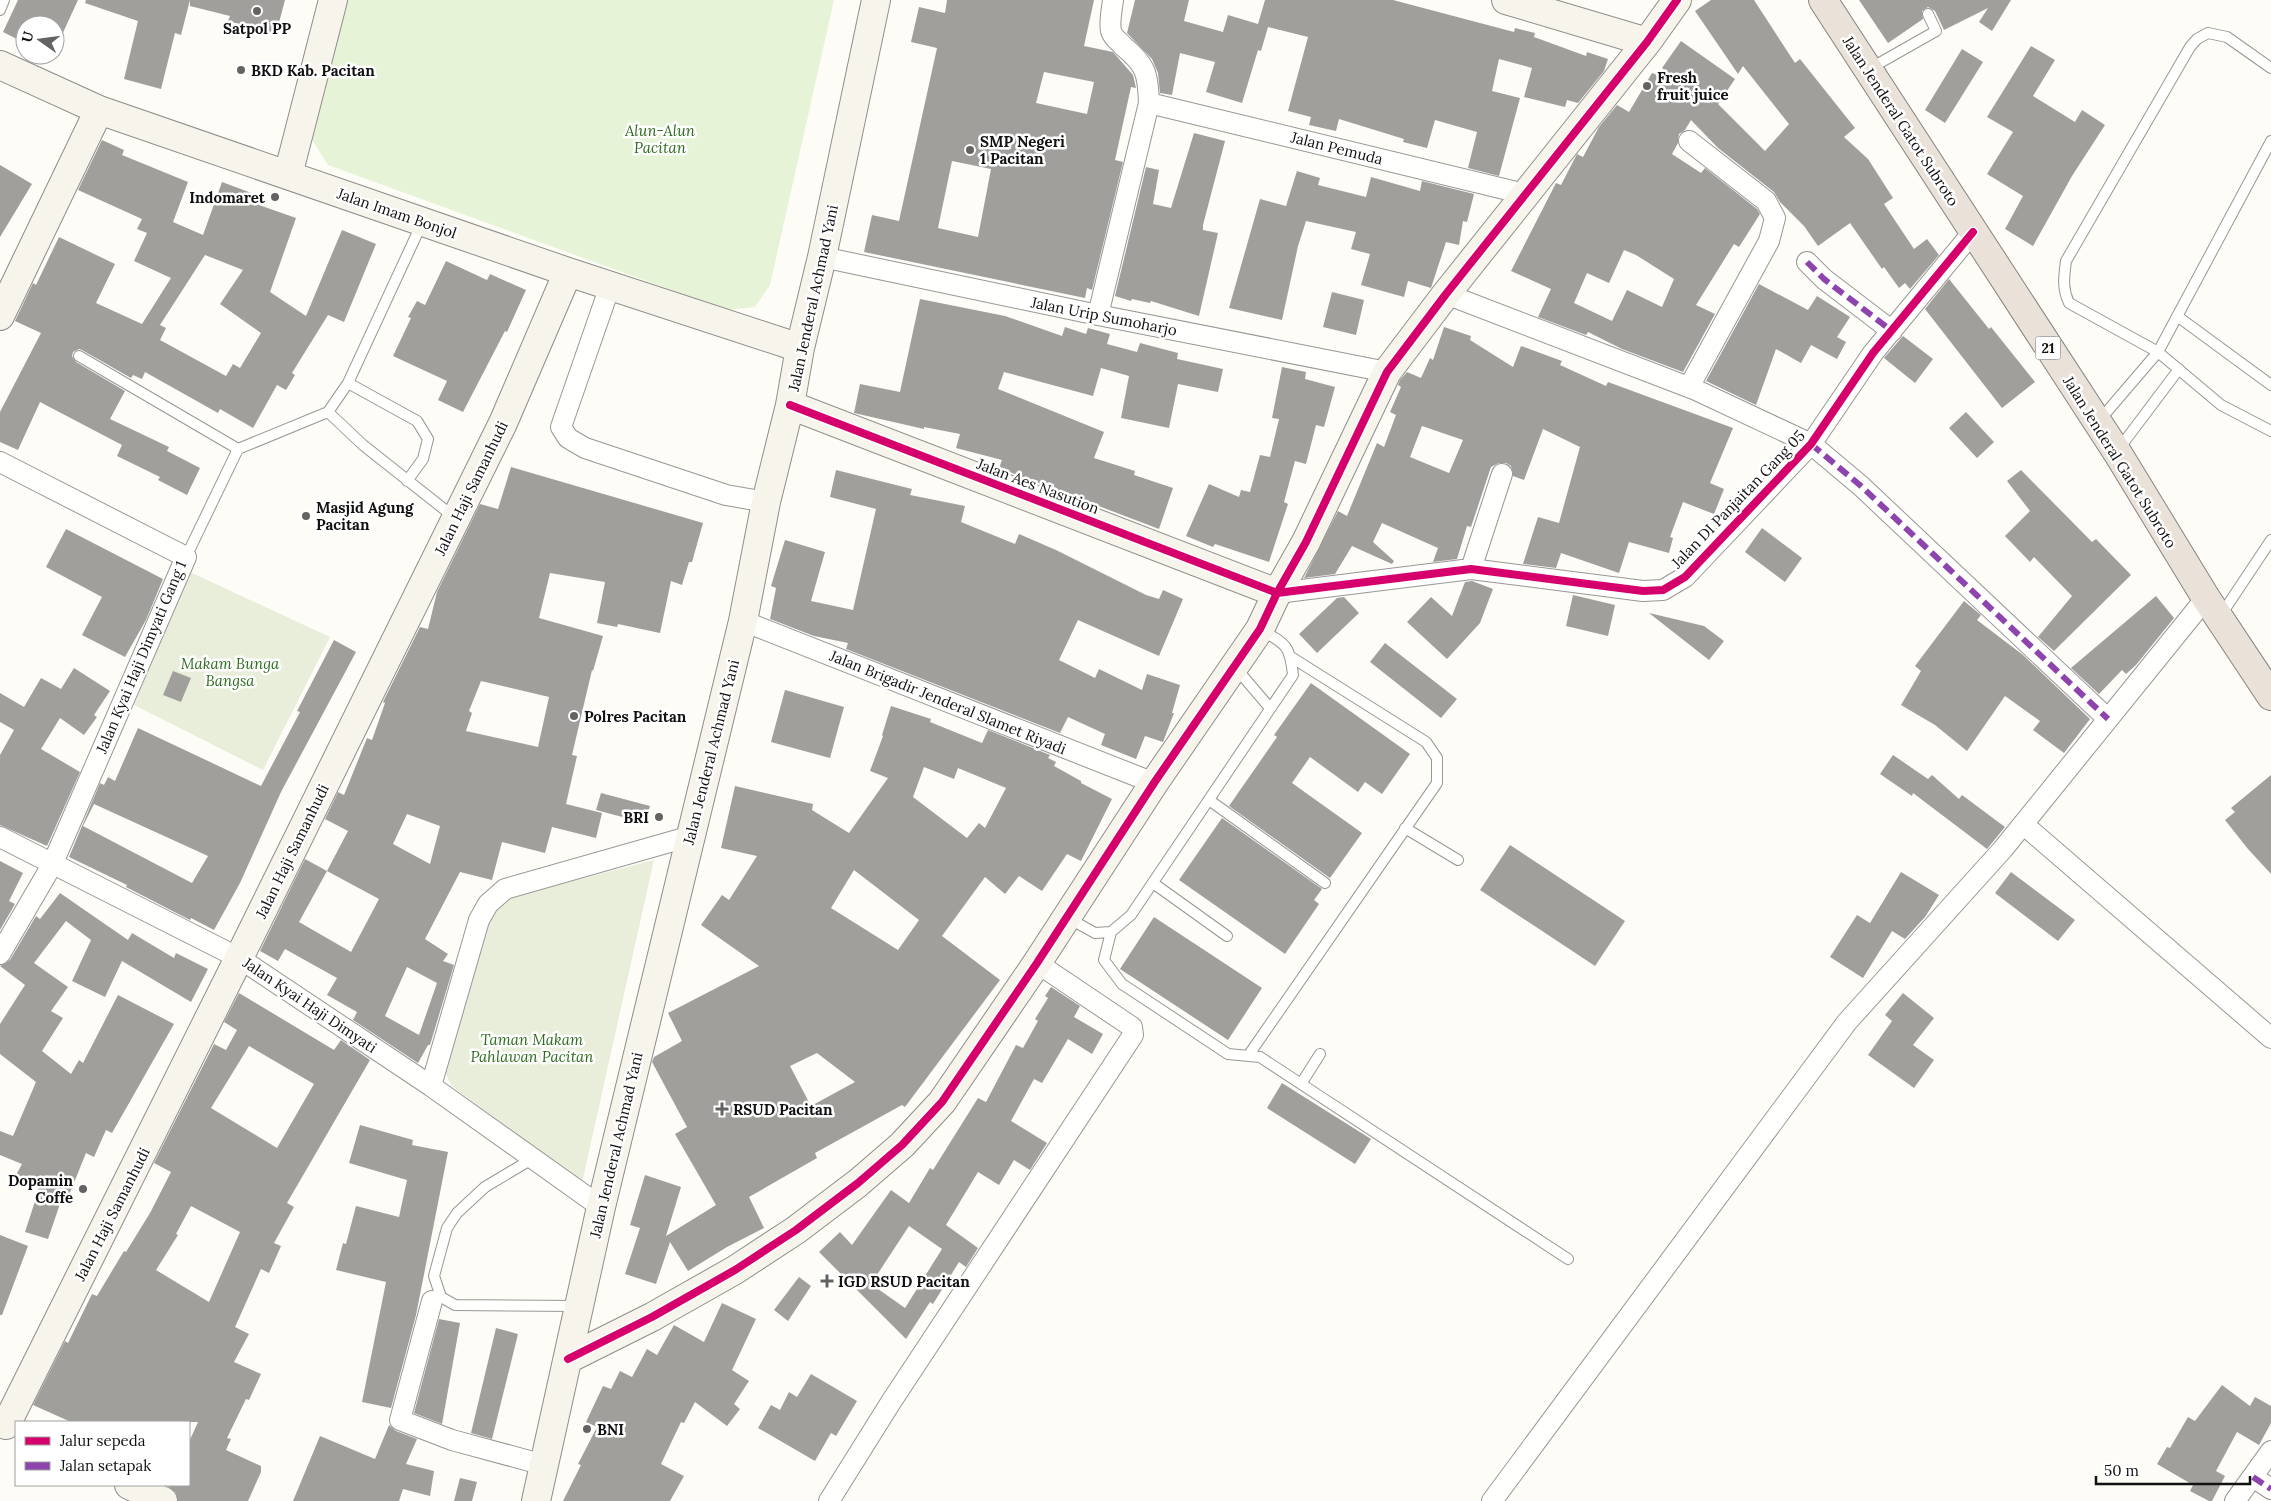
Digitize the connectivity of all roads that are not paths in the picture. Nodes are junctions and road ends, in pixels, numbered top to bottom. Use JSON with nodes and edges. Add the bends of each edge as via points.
{"nodes":[{"id":1,"x":4,"y":0,"type":"edge"},
{"id":2,"x":333,"y":0,"type":"edge"},
{"id":3,"x":876,"y":0,"type":"edge"},
{"id":4,"x":1113,"y":0,"type":"edge"},
{"id":5,"x":1506,"y":0,"type":"edge"},
{"id":6,"x":1677,"y":0,"type":"edge"},
{"id":7,"x":1824,"y":0,"type":"edge"},
{"id":8,"x":0,"y":10,"type":"edge"},
{"id":9,"x":1928,"y":14,"type":"dead end"},
{"id":10,"x":1647,"y":42,"type":"junction"},
{"id":11,"x":0,"y":65,"type":"edge"},
{"id":12,"x":2271,"y":68,"type":"edge"},
{"id":13,"x":1868,"y":70,"type":"junction"},
{"id":14,"x":1149,"y":103,"type":"junction"},
{"id":15,"x":99,"y":110,"type":"junction"},
{"id":16,"x":1689,"y":141,"type":"dead end"},
{"id":17,"x":2271,"y":141,"type":"edge"},
{"id":18,"x":288,"y":175,"type":"junction"},
{"id":19,"x":1525,"y":194,"type":"junction"},
{"id":20,"x":422,"y":222,"type":"junction"},
{"id":21,"x":1973,"y":232,"type":"junction"},
{"id":22,"x":822,"y":257,"type":"junction"},
{"id":23,"x":1806,"y":262,"type":"dead end"},
{"id":24,"x":568,"y":272,"type":"junction"},
{"id":25,"x":610,"y":286,"type":"junction"},
{"id":26,"x":1446,"y":294,"type":"junction"},
{"id":27,"x":1098,"y":315,"type":"junction"},
{"id":28,"x":0,"y":316,"type":"edge"},
{"id":29,"x":2177,"y":316,"type":"junction"},
{"id":30,"x":1892,"y":331,"type":"junction"},
{"id":31,"x":800,"y":348,"type":"junction"},
{"id":32,"x":2158,"y":352,"type":"junction"},
{"id":33,"x":79,"y":356,"type":"dead end"},
{"id":34,"x":2179,"y":369,"type":"junction"},
{"id":35,"x":1387,"y":372,"type":"junction"},
{"id":36,"x":348,"y":383,"type":"junction"},
{"id":37,"x":2271,"y":386,"type":"edge"},
{"id":38,"x":1689,"y":387,"type":"junction"},
{"id":39,"x":790,"y":405,"type":"junction"},
{"id":40,"x":328,"y":412,"type":"junction"},
{"id":41,"x":2097,"y":424,"type":"junction"},
{"id":42,"x":2271,"y":431,"type":"edge"},
{"id":43,"x":1811,"y":444,"type":"junction"},
{"id":44,"x":238,"y":450,"type":"junction"},
{"id":45,"x":2116,"y":452,"type":"junction"},
{"id":46,"x":0,"y":462,"type":"edge"},
{"id":47,"x":1502,"y":474,"type":"dead end"},
{"id":48,"x":407,"y":481,"type":"junction"},
{"id":49,"x":766,"y":502,"type":"junction"},
{"id":50,"x":456,"y":518,"type":"junction"},
{"id":51,"x":2271,"y":540,"type":"edge"},
{"id":52,"x":186,"y":557,"type":"junction"},
{"id":53,"x":1471,"y":569,"type":"junction"},
{"id":54,"x":1277,"y":593,"type":"junction"},
{"id":55,"x":2212,"y":608,"type":"junction"},
{"id":56,"x":743,"y":621,"type":"junction"},
{"id":57,"x":1260,"y":629,"type":"junction"},
{"id":58,"x":1291,"y":657,"type":"junction"},
{"id":59,"x":1235,"y":666,"type":"junction"},
{"id":60,"x":2271,"y":696,"type":"edge"},
{"id":61,"x":1270,"y":708,"type":"junction"},
{"id":62,"x":2108,"y":719,"type":"junction"},
{"id":63,"x":1154,"y":783,"type":"junction"},
{"id":64,"x":1209,"y":800,"type":"junction"},
{"id":65,"x":2023,"y":824,"type":"junction"},
{"id":66,"x":1405,"y":828,"type":"junction"},
{"id":67,"x":691,"y":836,"type":"junction"},
{"id":68,"x":0,"y":837,"type":"edge"},
{"id":69,"x":1458,"y":860,"type":"dead end"},
{"id":70,"x":52,"y":865,"type":"junction"},
{"id":71,"x":1153,"y":883,"type":"junction"},
{"id":72,"x":1325,"y":883,"type":"dead end"},
{"id":73,"x":1066,"y":918,"type":"junction"},
{"id":74,"x":1111,"y":932,"type":"junction"},
{"id":75,"x":1227,"y":936,"type":"dead end"},
{"id":76,"x":0,"y":954,"type":"edge"},
{"id":77,"x":240,"y":958,"type":"junction"},
{"id":78,"x":1037,"y":963,"type":"junction"},
{"id":79,"x":2271,"y":1038,"type":"edge"},
{"id":80,"x":1320,"y":1054,"type":"dead end"},
{"id":81,"x":1248,"y":1056,"type":"junction"},
{"id":82,"x":1301,"y":1084,"type":"junction"},
{"id":83,"x":431,"y":1086,"type":"junction"},
{"id":84,"x":532,"y":1159,"type":"junction"},
{"id":85,"x":601,"y":1207,"type":"junction"},
{"id":86,"x":1568,"y":1259,"type":"dead end"},
{"id":87,"x":432,"y":1300,"type":"dead end"},
{"id":88,"x":580,"y":1306,"type":"junction"},
{"id":89,"x":568,"y":1359,"type":"junction"},
{"id":90,"x":7,"y":1426,"type":"edge"},
{"id":91,"x":2271,"y":1451,"type":"edge"},
{"id":92,"x":544,"y":1465,"type":"junction"},
{"id":93,"x":2253,"y":1477,"type":"junction"},
{"id":94,"x":131,"y":1486,"type":"edge"},
{"id":95,"x":2271,"y":1489,"type":"edge"},
{"id":96,"x":156,"y":1500,"type":"edge"},
{"id":97,"x":536,"y":1501,"type":"edge"},
{"id":98,"x":829,"y":1501,"type":"edge"},
{"id":99,"x":1492,"y":1501,"type":"edge"},
{"id":100,"x":2235,"y":1501,"type":"edge"}],
"edges":[{"from":1,"to":8,"type":"lane"},
{"from":2,"to":18,"type":"street"},
{"from":3,"to":22,"type":"street","name":"Jalan Jenderal Achmad Yani"},
{"from":4,"to":14,"type":"street","via":[[1113,37],[1135,55],[1146,70]]},
{"from":5,"to":10,"type":"street"},
{"from":6,"to":10,"type":"street"},
{"from":7,"to":13,"type":"highway","name":"Jalan Jenderal Gatot Subroto","number":"21"},
{"from":9,"to":13,"type":"lane","via":[[1936,31]]},
{"from":10,"to":19,"type":"street"},
{"from":11,"to":15,"type":"street","name":"Jalan Imam Bonjol"},
{"from":12,"to":32,"type":"lane","via":[[2227,37],[2208,33],[2198,39],[2190,47],[2066,260],[2064,291],[2069,304]]},
{"from":13,"to":21,"type":"highway","name":"Jalan Jenderal Gatot Subroto","number":"21"},
{"from":14,"to":19,"type":"street","name":"Jalan Pemuda"},
{"from":14,"to":27,"type":"street"},
{"from":15,"to":18,"type":"street","name":"Jalan Imam Bonjol"},
{"from":15,"to":28,"type":"street"},
{"from":16,"to":38,"type":"street","via":[[1766,201],[1775,218],[1768,241]]},
{"from":17,"to":29,"type":"lane"},
{"from":18,"to":20,"type":"street","name":"Jalan Imam Bonjol"},
{"from":19,"to":26,"type":"street"},
{"from":20,"to":24,"type":"street","name":"Jalan Imam Bonjol"},
{"from":20,"to":36,"type":"lane"},
{"from":21,"to":30,"type":"street","name":"Jalan DI Panjaitan Gang 05"},
{"from":21,"to":41,"type":"highway","name":"Jalan Jenderal Gatot Subroto","number":"21"},
{"from":22,"to":27,"type":"street","name":"Jalan Urip Sumoharjo"},
{"from":22,"to":31,"type":"street","name":"Jalan Jenderal Achmad Yani"},
{"from":23,"to":30,"type":"street"},
{"from":24,"to":25,"type":"street","name":"Jalan Imam Bonjol"},
{"from":24,"to":50,"type":"street","name":"Jalan Haji Samanhudi","via":[[503,423]]},
{"from":25,"to":31,"type":"street","name":"Jalan Imam Bonjol"},
{"from":25,"to":49,"type":"street","via":[[561,427],[568,438],[585,448],[726,495]]},
{"from":26,"to":35,"type":"street"},
{"from":26,"to":38,"type":"street"},
{"from":27,"to":35,"type":"street","name":"Jalan Urip Sumoharjo"},
{"from":29,"to":32,"type":"lane"},
{"from":29,"to":37,"type":"lane"},
{"from":30,"to":43,"type":"street","name":"Jalan DI Panjaitan Gang 05","via":[[1873,353]]},
{"from":31,"to":39,"type":"street","name":"Jalan Jenderal Achmad Yani"},
{"from":32,"to":34,"type":"lane"},
{"from":32,"to":41,"type":"lane"},
{"from":33,"to":44,"type":"lane"},
{"from":34,"to":42,"type":"lane","via":[[2221,405]]},
{"from":34,"to":45,"type":"lane"},
{"from":35,"to":54,"type":"street","via":[[1306,542]]},
{"from":36,"to":40,"type":"lane"},
{"from":36,"to":48,"type":"lane","via":[[417,421],[428,439],[423,459]]},
{"from":38,"to":43,"type":"street"},
{"from":39,"to":49,"type":"street","name":"Jalan Jenderal Achmad Yani"},
{"from":39,"to":54,"type":"street","name":"Jalan Aes Nasution"},
{"from":40,"to":44,"type":"lane"},
{"from":40,"to":48,"type":"lane"},
{"from":41,"to":45,"type":"highway","name":"Jalan Jenderal Gatot Subroto","number":"21"},
{"from":43,"to":53,"type":"street","name":"Jalan DI Panjaitan Gang 05","via":[[1685,577],[1663,590],[1643,591]]},
{"from":43,"to":62,"type":"street","via":[[1861,486]]},
{"from":44,"to":52,"type":"lane"},
{"from":45,"to":55,"type":"highway","name":"Jalan Jenderal Gatot Subroto","number":"21"},
{"from":46,"to":52,"type":"street","name":"Jalan Kyai Haji Dimyati Gang 1"},
{"from":47,"to":53,"type":"street"},
{"from":48,"to":50,"type":"lane"},
{"from":49,"to":56,"type":"street","name":"Jalan Jenderal Achmad Yani"},
{"from":50,"to":77,"type":"street","name":"Jalan Haji Samanhudi"},
{"from":51,"to":55,"type":"lane"},
{"from":52,"to":70,"type":"street","name":"Jalan Kyai Haji Dimyati Gang 1"},
{"from":53,"to":54,"type":"street","name":"Jalan DI Panjaitan Gang 05"},
{"from":54,"to":57,"type":"street"},
{"from":55,"to":60,"type":"highway","name":"Jalan Jenderal Gatot Subroto","number":"21"},
{"from":55,"to":62,"type":"street"},
{"from":56,"to":63,"type":"street","name":"Jalan Brigadir Jenderal Slamet Riyadi"},
{"from":56,"to":67,"type":"street","name":"Jalan Jenderal Achmad Yani"},
{"from":57,"to":58,"type":"lane","via":[[1284,642]]},
{"from":57,"to":59,"type":"street"},
{"from":58,"to":61,"type":"lane","via":[[1293,675]]},
{"from":58,"to":66,"type":"lane","via":[[1426,742],[1437,758],[1436,783]]},
{"from":59,"to":61,"type":"lane"},
{"from":59,"to":63,"type":"street"},
{"from":61,"to":64,"type":"lane"},
{"from":62,"to":65,"type":"street"},
{"from":63,"to":73,"type":"street"},
{"from":64,"to":71,"type":"lane"},
{"from":64,"to":72,"type":"lane"},
{"from":65,"to":79,"type":"street"},
{"from":65,"to":99,"type":"street","via":[[1847,1022]]},
{"from":66,"to":69,"type":"lane"},
{"from":66,"to":81,"type":"lane"},
{"from":67,"to":83,"type":"street","via":[[505,890],[488,904],[479,920]]},
{"from":67,"to":85,"type":"street","name":"Jalan Jenderal Achmad Yani"},
{"from":68,"to":70,"type":"street","name":"Jalan Kyai Haji Dimyati"},
{"from":70,"to":76,"type":"street","name":"Jalan Kyai Haji Dimyati Gang 1"},
{"from":70,"to":77,"type":"street","name":"Jalan Kyai Haji Dimyati"},
{"from":71,"to":74,"type":"lane","via":[[1132,915]]},
{"from":71,"to":75,"type":"lane"},
{"from":73,"to":74,"type":"lane","via":[[1095,933]]},
{"from":73,"to":78,"type":"street"},
{"from":74,"to":81,"type":"lane","via":[[1104,960],[1122,984],[1228,1054]]},
{"from":77,"to":83,"type":"street","name":"Jalan Kyai Haji Dimyati"},
{"from":77,"to":90,"type":"street","name":"Jalan Haji Samanhudi"},
{"from":78,"to":89,"type":"street","via":[[942,1102],[902,1145],[858,1183],[796,1230],[735,1270],[652,1318]]},
{"from":78,"to":98,"type":"street","via":[[1132,1026],[1133,1035]]},
{"from":80,"to":82,"type":"lane"},
{"from":81,"to":82,"type":"lane","via":[[1260,1057]]},
{"from":82,"to":86,"type":"lane"},
{"from":83,"to":84,"type":"street","name":"Jalan Kyai Haji Dimyati"},
{"from":84,"to":85,"type":"street","name":"Jalan Kyai Haji Dimyati"},
{"from":84,"to":88,"type":"lane","via":[[484,1187],[457,1213],[447,1228],[434,1276],[441,1297],[455,1305]]},
{"from":85,"to":88,"type":"street","name":"Jalan Jenderal Achmad Yani"},
{"from":87,"to":92,"type":"street","via":[[400,1420],[452,1440]]},
{"from":88,"to":89,"type":"street","name":"Jalan Jenderal Achmad Yani"},
{"from":89,"to":92,"type":"street","name":"Jalan Jenderal Achmad Yani"},
{"from":91,"to":93,"type":"street"},
{"from":92,"to":97,"type":"street","name":"Jalan Jenderal Achmad Yani"},
{"from":93,"to":95,"type":"street"},
{"from":93,"to":100,"type":"street"},
{"from":94,"to":96,"type":"street"}]}
